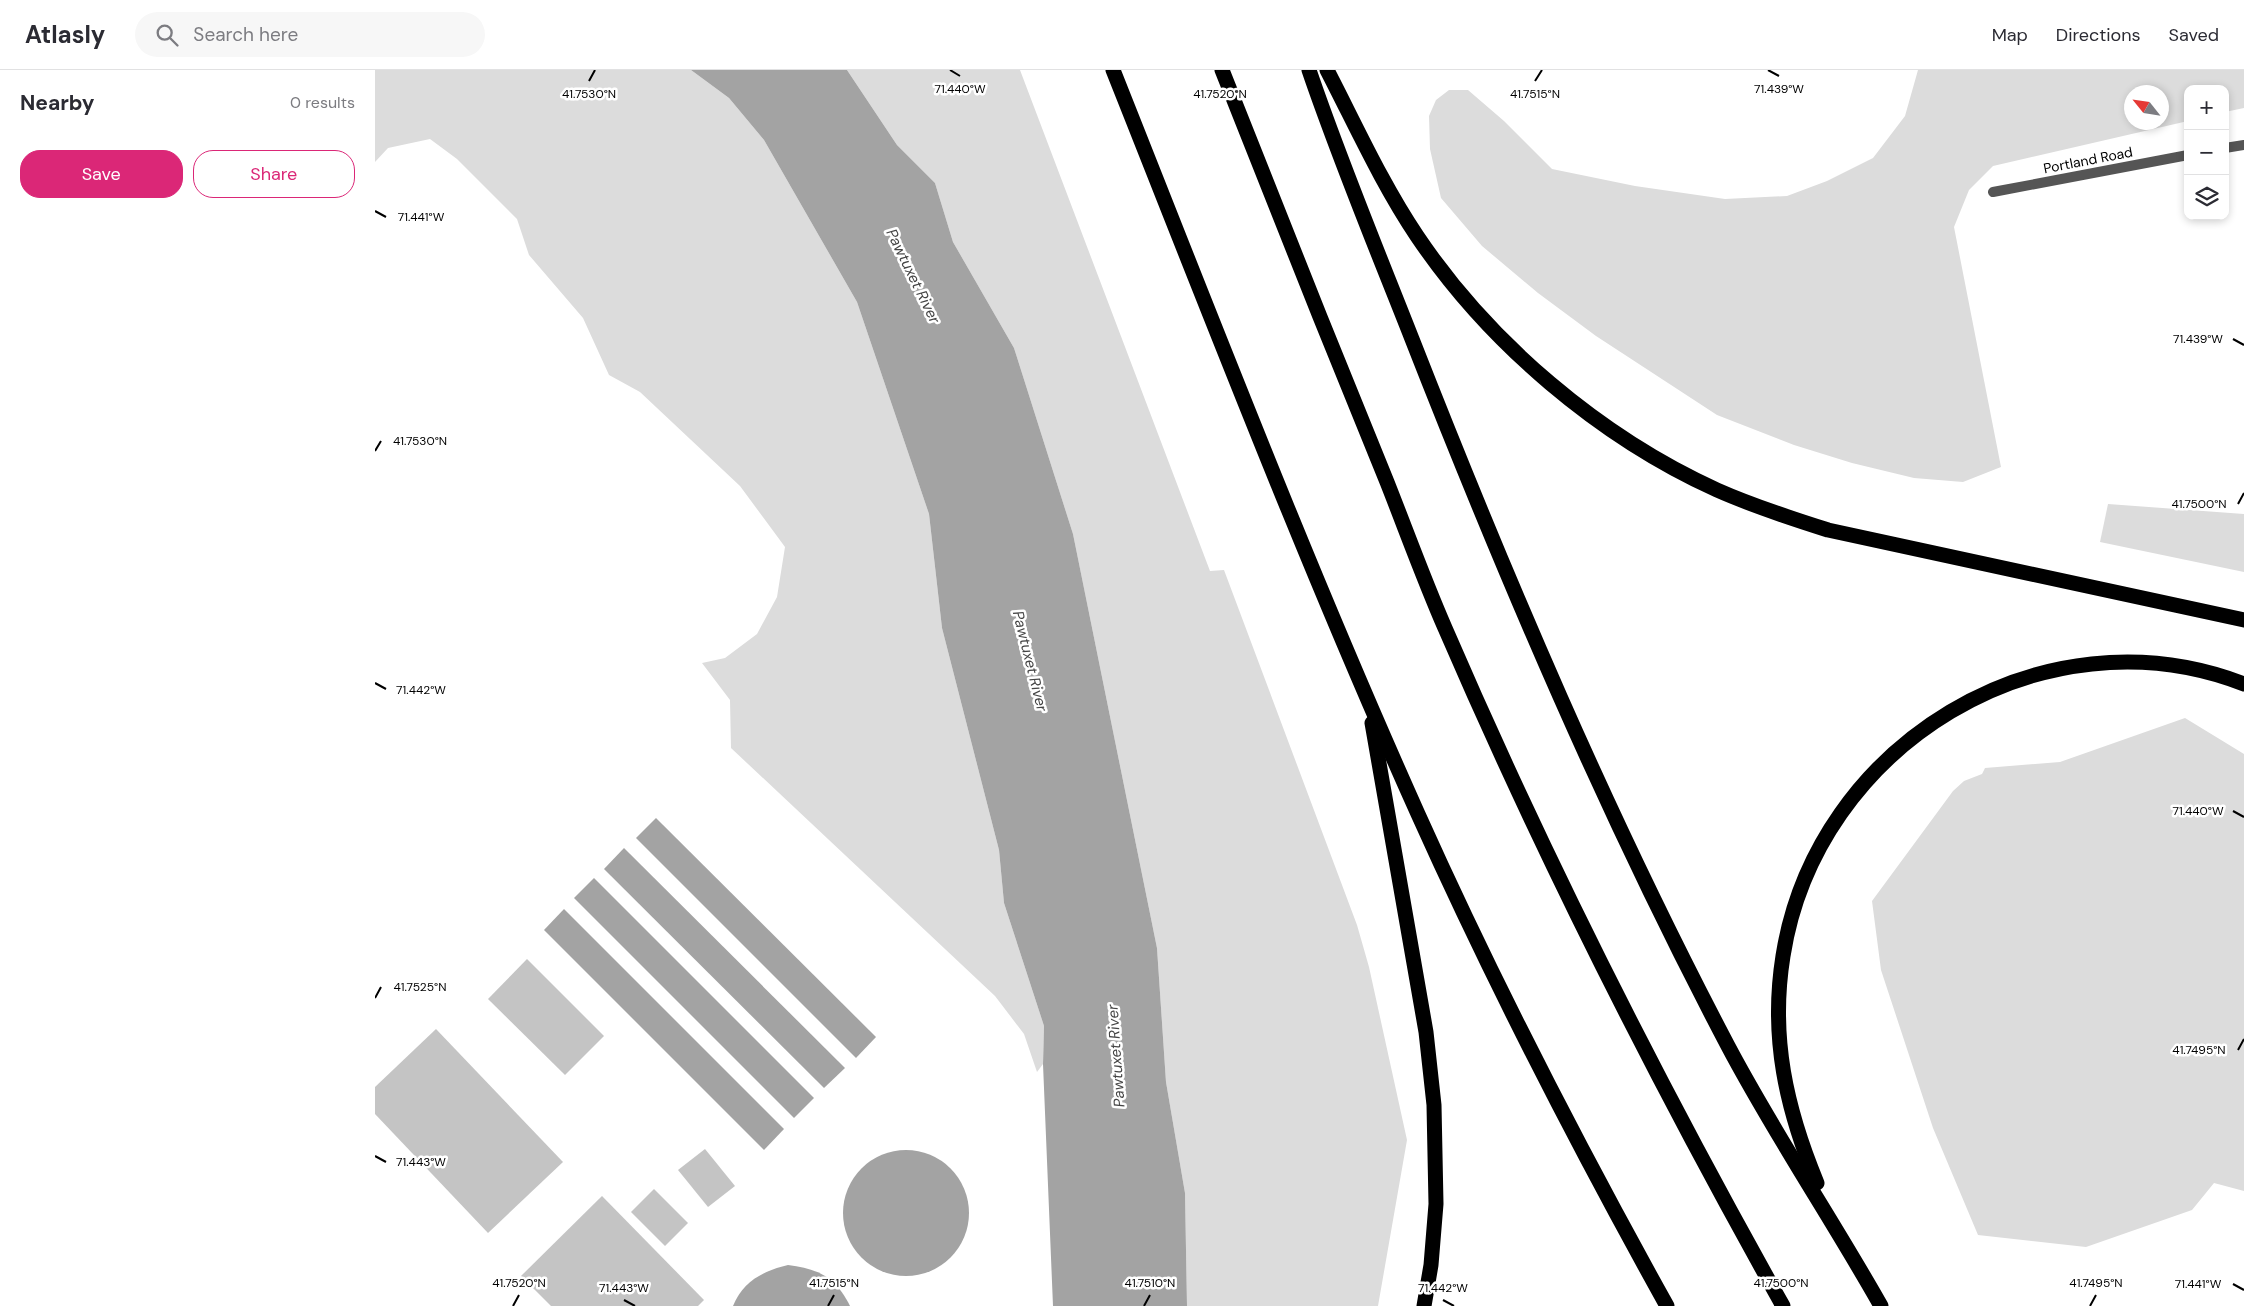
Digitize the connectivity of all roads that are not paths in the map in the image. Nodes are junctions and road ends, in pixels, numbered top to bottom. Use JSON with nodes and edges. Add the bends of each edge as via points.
{"nodes":[{"id":1,"x":1113,"y":70,"type":"edge"},
{"id":2,"x":1222,"y":70,"type":"edge"},
{"id":3,"x":1309,"y":70,"type":"edge"},
{"id":4,"x":1327,"y":70,"type":"edge"},
{"id":5,"x":2244,"y":145,"type":"edge"},
{"id":6,"x":2229,"y":147,"type":"edge"},
{"id":7,"x":2184,"y":156,"type":"edge"},
{"id":8,"x":1993,"y":192,"type":"dead end"},
{"id":9,"x":2244,"y":620,"type":"edge"},
{"id":10,"x":2244,"y":684,"type":"edge"},
{"id":11,"x":1368,"y":699,"type":"junction"},
{"id":12,"x":1844,"y":1241,"type":"junction"},
{"id":13,"x":1424,"y":1306,"type":"edge"},
{"id":14,"x":1667,"y":1306,"type":"edge"},
{"id":15,"x":1783,"y":1306,"type":"edge"},
{"id":16,"x":1881,"y":1306,"type":"edge"}],
"edges":[{"from":1,"to":11,"type":"highway","via":[[1277,482]]},
{"from":2,"to":15,"type":"highway","via":[[1444,625],[1492,734],[1542,844],[1647,1056]]},
{"from":3,"to":12,"type":"highway","via":[[1432,389],[1556,687],[1622,831],[1729,1048]]},
{"from":4,"to":9,"type":"highway","via":[[1389,190],[1417,236],[1452,283],[1494,329],[1570,399],[1615,432],[1674,468],[1774,513],[1828,530]]},
{"from":5,"to":6,"type":"street"},
{"from":7,"to":8,"type":"street","name":"Portland Road"},
{"from":10,"to":12,"type":"highway","via":[[2199,671],[2124,663],[2082,665],[2043,673],[1969,700],[1932,722],[1870,775],[1847,804],[1805,876],[1788,930],[1778,1007],[1781,1064],[1795,1120],[1816,1180]]},
{"from":11,"to":13,"type":"highway","via":[[1432,1078],[1436,1204]]},
{"from":11,"to":14,"type":"highway","via":[[1477,938]]},
{"from":12,"to":16,"type":"highway"}]}
